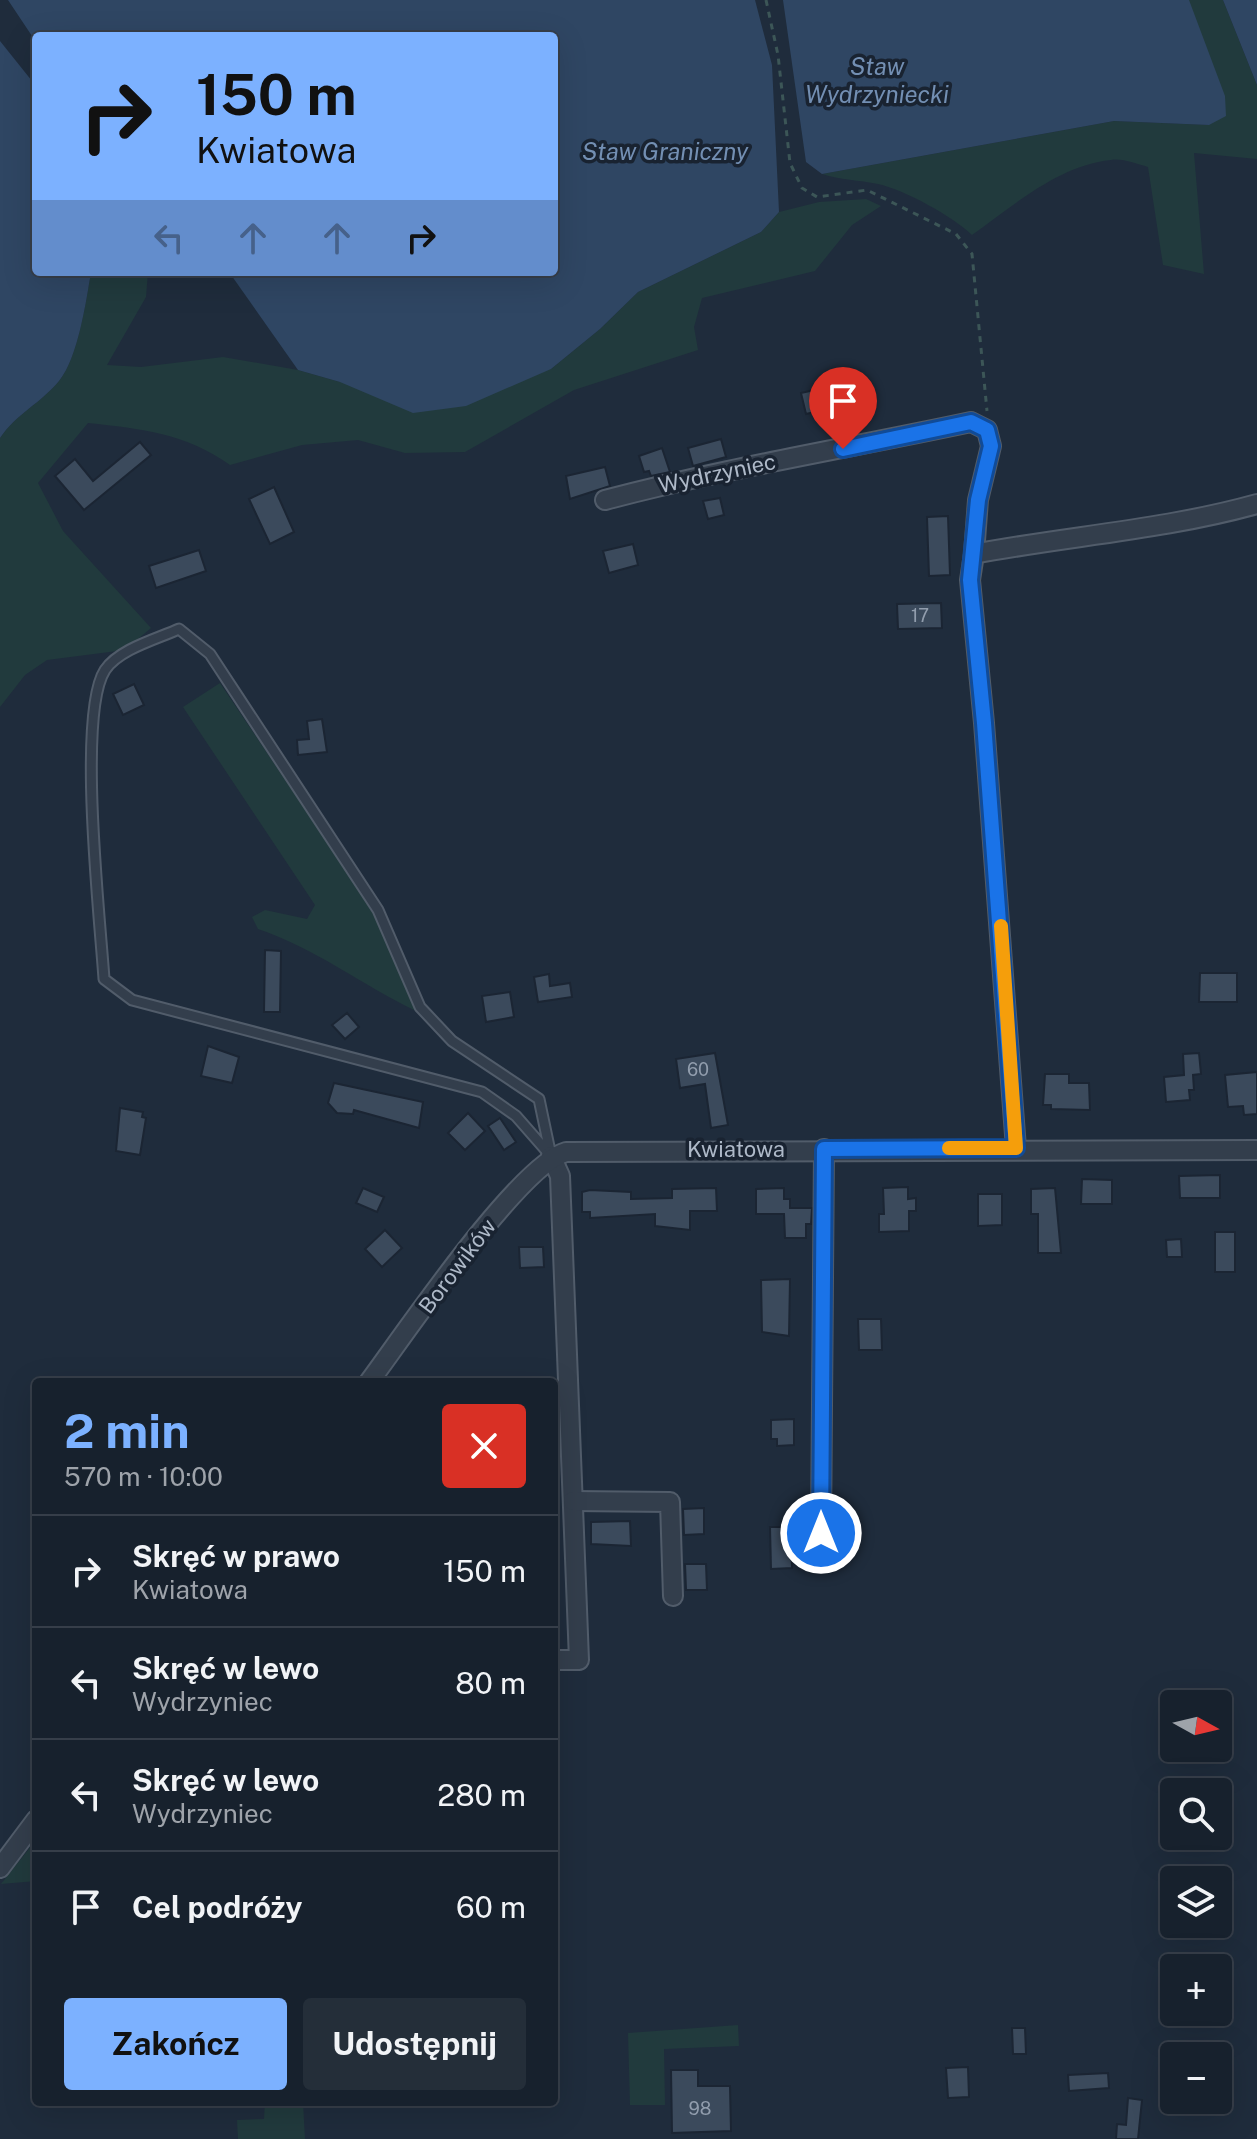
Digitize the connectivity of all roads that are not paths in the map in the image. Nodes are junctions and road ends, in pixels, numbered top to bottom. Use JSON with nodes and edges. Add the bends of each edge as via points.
{"nodes":[{"id":1,"x":605,"y":500,"type":"dead end"},
{"id":2,"x":1257,"y":504,"type":"edge"},
{"id":3,"x":974,"y":554,"type":"junction"},
{"id":4,"x":1016,"y":1148,"type":"junction"},
{"id":5,"x":824,"y":1149,"type":"junction"},
{"id":6,"x":1257,"y":1150,"type":"edge"},
{"id":7,"x":551,"y":1156,"type":"junction"},
{"id":8,"x":372,"y":1378,"type":"edge"},
{"id":9,"x":573,"y":1501,"type":"junction"},
{"id":10,"x":821,"y":1533,"type":"dead end"},
{"id":11,"x":673,"y":1596,"type":"dead end"},
{"id":12,"x":558,"y":1660,"type":"edge"},
{"id":13,"x":32,"y":1825,"type":"edge"},
{"id":14,"x":0,"y":1868,"type":"edge"}],
"edges":[{"from":1,"to":3,"type":"street","name":"Wydrzyniec","via":[[716,471],[971,422],[987,430],[991,446],[978,500]]},
{"from":2,"to":3,"type":"street","via":[[1175,524]]},
{"from":3,"to":4,"type":"street","via":[[970,580]]},
{"from":4,"to":5,"type":"street","name":"Kwiatowa"},
{"from":4,"to":6,"type":"street","name":"Kwiatowa"},
{"from":5,"to":7,"type":"street","name":"Kwiatowa","via":[[584,1150]]},
{"from":5,"to":10,"type":"street"},
{"from":7,"to":7,"type":"lane","via":[[516,1116],[482,1092],[132,1000],[104,979],[91,744],[96,690],[117,658],[179,629],[210,654],[378,910],[420,1007],[452,1041],[539,1099]]},
{"from":7,"to":8,"type":"street","name":"Borowików","via":[[507,1200]]},
{"from":7,"to":9,"type":"street","via":[[560,1176]]},
{"from":9,"to":11,"type":"street","via":[[670,1502]]},
{"from":9,"to":12,"type":"street","via":[[579,1660]]},
{"from":13,"to":14,"type":"street"}]}
